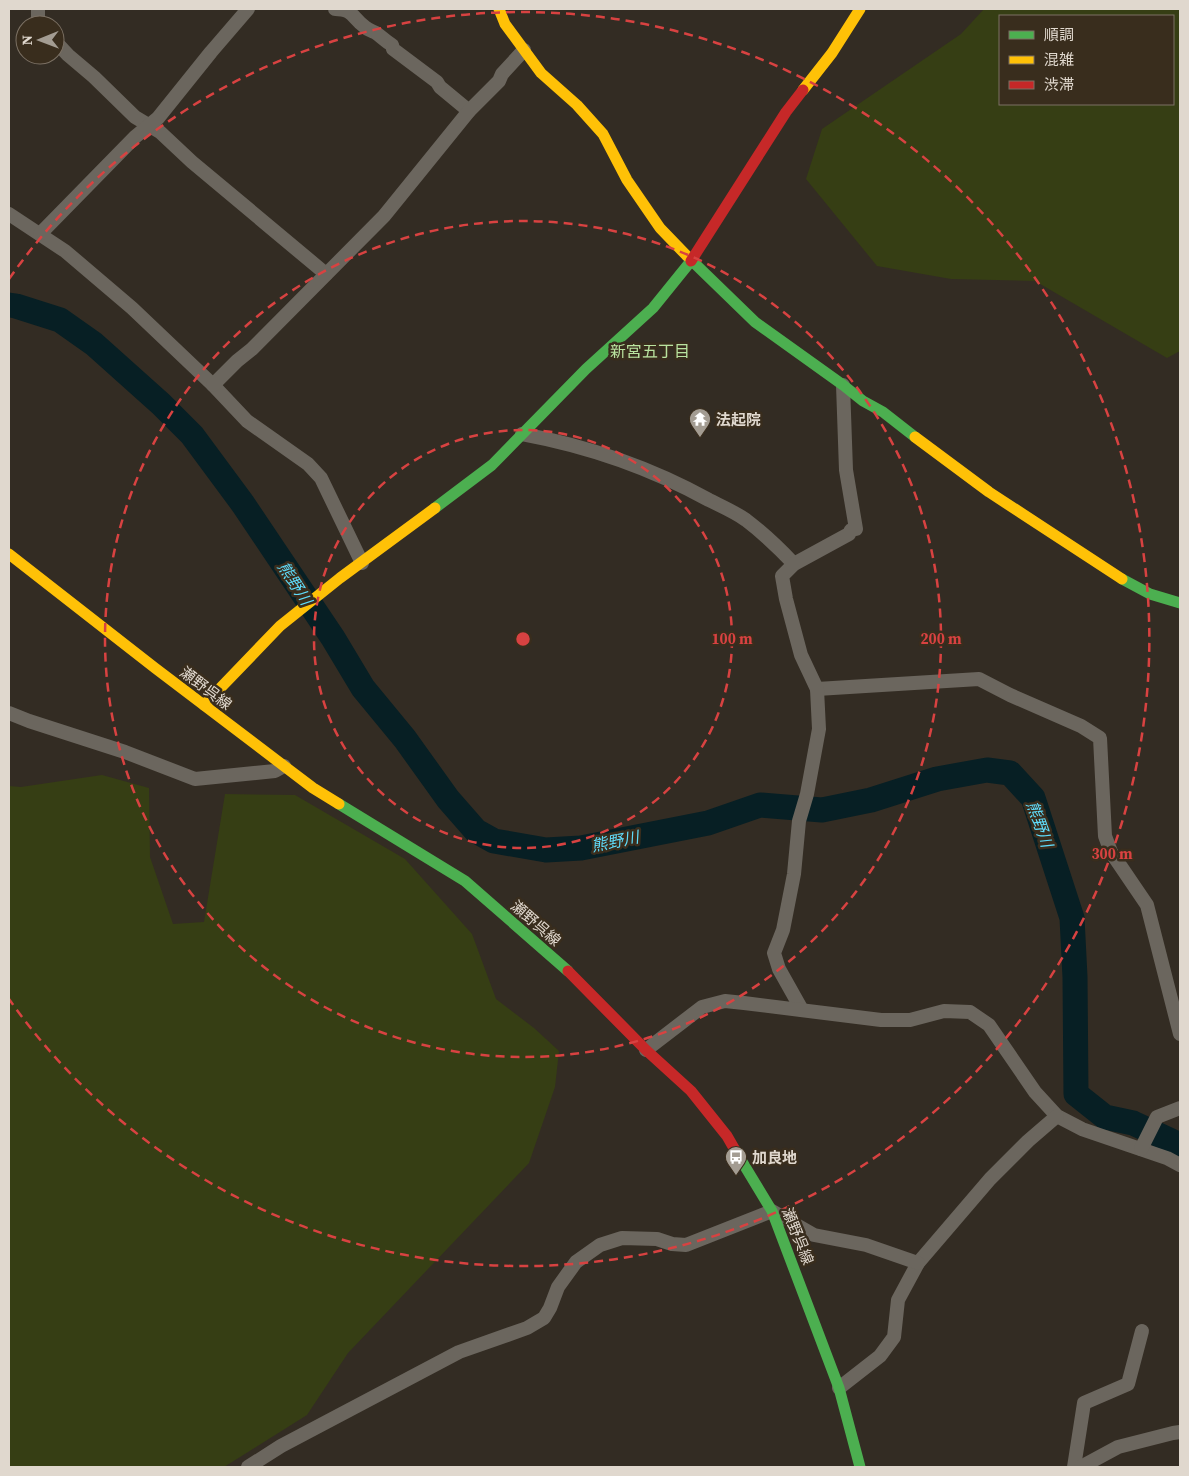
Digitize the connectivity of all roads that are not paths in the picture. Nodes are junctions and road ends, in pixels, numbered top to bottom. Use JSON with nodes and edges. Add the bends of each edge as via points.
{"nodes":[{"id":1,"x":248,"y":9,"type":"edge"},
{"id":2,"x":335,"y":9,"type":"edge"},
{"id":3,"x":500,"y":9,"type":"edge"},
{"id":4,"x":860,"y":9,"type":"edge"},
{"id":5,"x":524,"y":50,"type":"junction"},
{"id":6,"x":65,"y":52,"type":"edge"},
{"id":7,"x":469,"y":111,"type":"junction"},
{"id":8,"x":149,"y":126,"type":"junction"},
{"id":9,"x":9,"y":214,"type":"edge"},
{"id":10,"x":40,"y":234,"type":"junction"},
{"id":11,"x":692,"y":260,"type":"junction"},
{"id":12,"x":326,"y":274,"type":"junction"},
{"id":13,"x":213,"y":385,"type":"junction"},
{"id":14,"x":843,"y":385,"type":"junction"},
{"id":15,"x":522,"y":434,"type":"junction"},
{"id":16,"x":9,"y":554,"type":"edge"},
{"id":17,"x":362,"y":563,"type":"junction"},
{"id":18,"x":794,"y":564,"type":"junction"},
{"id":19,"x":1180,"y":603,"type":"edge"},
{"id":20,"x":817,"y":689,"type":"junction"},
{"id":21,"x":204,"y":705,"type":"junction"},
{"id":22,"x":9,"y":713,"type":"edge"},
{"id":23,"x":284,"y":766,"type":"junction"},
{"id":24,"x":802,"y":1010,"type":"junction"},
{"id":25,"x":1180,"y":1034,"type":"edge"},
{"id":26,"x":646,"y":1050,"type":"junction"},
{"id":27,"x":1180,"y":1108,"type":"edge"},
{"id":28,"x":1056,"y":1116,"type":"junction"},
{"id":29,"x":1144,"y":1144,"type":"junction"},
{"id":30,"x":1180,"y":1165,"type":"edge"},
{"id":31,"x":772,"y":1211,"type":"junction"},
{"id":32,"x":918,"y":1263,"type":"junction"},
{"id":33,"x":1142,"y":1331,"type":"dead end"},
{"id":34,"x":839,"y":1388,"type":"junction"},
{"id":35,"x":1180,"y":1432,"type":"edge"},
{"id":36,"x":248,"y":1467,"type":"edge"},
{"id":37,"x":860,"y":1467,"type":"edge"},
{"id":38,"x":1074,"y":1467,"type":"edge"},
{"id":39,"x":1082,"y":1467,"type":"edge"}],
"edges":[{"from":1,"to":8,"type":"street"},
{"from":2,"to":7,"type":"street","via":[[344,9],[352,14]]},
{"from":3,"to":5,"type":"street","via":[[505,24]]},
{"from":4,"to":11,"type":"street","via":[[832,53],[786,112]]},
{"from":5,"to":7,"type":"street"},
{"from":5,"to":11,"type":"street","via":[[541,73],[603,134],[627,180],[660,228]]},
{"from":6,"to":8,"type":"street","via":[[135,117]]},
{"from":7,"to":12,"type":"street","via":[[384,216]]},
{"from":8,"to":10,"type":"street","via":[[135,136]]},
{"from":8,"to":12,"type":"street"},
{"from":9,"to":10,"type":"street"},
{"from":10,"to":13,"type":"street","via":[[132,308]]},
{"from":11,"to":14,"type":"street","via":[[760,326]]},
{"from":11,"to":15,"type":"street","via":[[653,308]]},
{"from":12,"to":13,"type":"street"},
{"from":13,"to":17,"type":"street","via":[[247,420],[308,464],[321,478]]},
{"from":14,"to":18,"type":"street","via":[[846,470],[856,529]]},
{"from":14,"to":19,"type":"street","via":[[989,492],[1129,583],[1150,594]]},
{"from":15,"to":17,"type":"street","via":[[492,465]]},
{"from":15,"to":18,"type":"street","via":[[565,442],[610,456],[682,485],[744,519]]},
{"from":16,"to":21,"type":"street","name":"瀬野呉線"},
{"from":17,"to":21,"type":"street","via":[[280,626]]},
{"from":18,"to":20,"type":"street","via":[[782,576],[784,591],[801,655]]},
{"from":20,"to":24,"type":"street","via":[[819,730],[799,821],[794,874],[783,930],[774,953],[779,969]]},
{"from":20,"to":25,"type":"street","via":[[979,679],[1100,738],[1106,836],[1111,852],[1148,905]]},
{"from":21,"to":23,"type":"street","name":"瀬野呉線"},
{"from":22,"to":23,"type":"street","via":[[195,779],[275,771]]},
{"from":23,"to":26,"type":"street","name":"瀬野呉線","via":[[313,788],[465,881],[562,966]]},
{"from":24,"to":26,"type":"street","via":[[725,1002],[702,1008]]},
{"from":24,"to":28,"type":"street","via":[[881,1020],[910,1020],[944,1011],[970,1012],[989,1025],[1035,1092]]},
{"from":26,"to":31,"type":"street","name":"瀬野呉線","via":[[691,1091],[727,1136]]},
{"from":27,"to":29,"type":"street","via":[[1157,1117]]},
{"from":28,"to":29,"type":"street","via":[[1137,1149]]},
{"from":28,"to":32,"type":"street","via":[[990,1179]]},
{"from":29,"to":30,"type":"street"},
{"from":31,"to":32,"type":"street","via":[[814,1235],[866,1245]]},
{"from":31,"to":34,"type":"street","name":"瀬野呉線"},
{"from":31,"to":36,"type":"street","via":[[686,1245],[657,1239],[622,1238],[600,1245],[576,1262],[558,1287],[544,1318],[527,1328],[445,1359],[281,1446]]},
{"from":32,"to":34,"type":"street","via":[[898,1300],[894,1337],[880,1356]]},
{"from":33,"to":38,"type":"street","via":[[1128,1384],[1084,1403]]},
{"from":34,"to":37,"type":"street","name":"瀬野呉線"},
{"from":35,"to":39,"type":"street","via":[[1118,1447]]}]}
